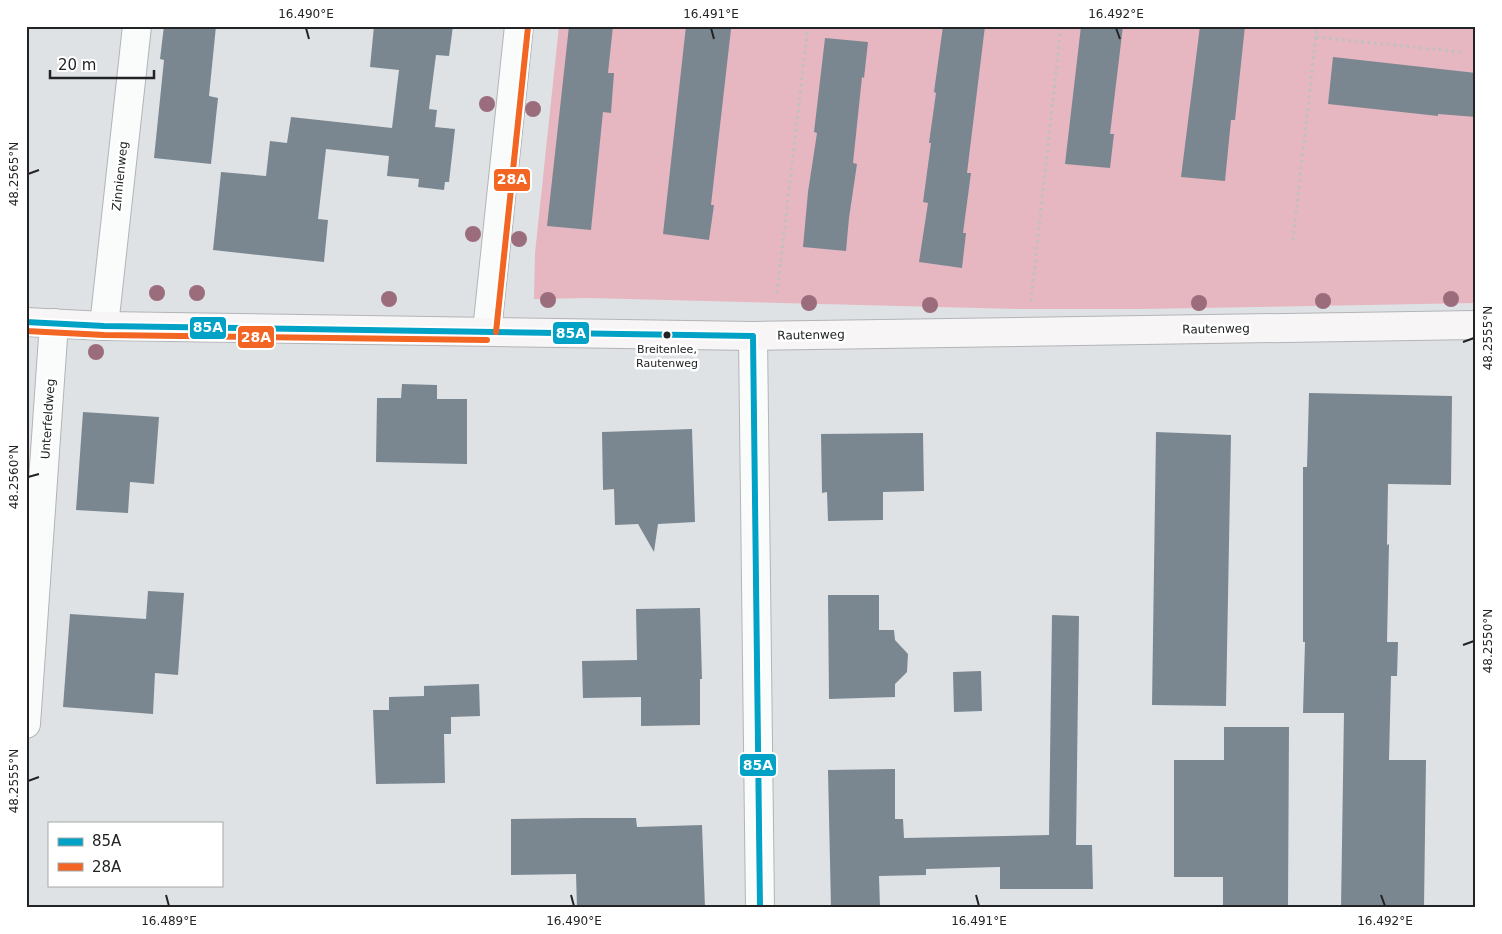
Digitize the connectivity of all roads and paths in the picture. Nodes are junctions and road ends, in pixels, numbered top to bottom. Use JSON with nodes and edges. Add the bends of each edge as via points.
{"nodes":[{"id":1,"x":137,"y":26,"type":"edge"},
{"id":2,"x":519,"y":26,"type":"edge"},
{"id":3,"x":808,"y":26,"type":"edge"},
{"id":4,"x":1061,"y":26,"type":"edge"},
{"id":5,"x":1317,"y":26,"type":"edge"},
{"id":6,"x":1316,"y":37,"type":"junction"},
{"id":7,"x":1461,"y":52,"type":"dead end"},
{"id":8,"x":1292,"y":240,"type":"dead end"},
{"id":9,"x":777,"y":293,"type":"dead end"},
{"id":10,"x":26,"y":322,"type":"edge"},
{"id":11,"x":54,"y":324,"type":"junction"},
{"id":12,"x":1476,"y":325,"type":"edge"},
{"id":13,"x":104,"y":326,"type":"junction"},
{"id":14,"x":487,"y":331,"type":"junction"},
{"id":15,"x":1027,"y":332,"type":"junction"},
{"id":16,"x":753,"y":336,"type":"junction"},
{"id":17,"x":26,"y":724,"type":"edge"},
{"id":18,"x":760,"y":908,"type":"edge"}],
"edges":[{"from":1,"to":13,"type":"street","name":"Zinnienweg"},
{"from":2,"to":14,"type":"street"},
{"from":3,"to":9,"type":"path"},
{"from":4,"to":15,"type":"path"},
{"from":5,"to":6,"type":"path"},
{"from":6,"to":7,"type":"path"},
{"from":6,"to":8,"type":"path"},
{"from":10,"to":11,"type":"street","name":"Rautenweg"},
{"from":11,"to":13,"type":"street","name":"Rautenweg"},
{"from":11,"to":17,"type":"street","name":"Unterfeldweg"},
{"from":12,"to":15,"type":"street","name":"Rautenweg"},
{"from":13,"to":14,"type":"street","name":"Rautenweg"},
{"from":14,"to":16,"type":"street","name":"Rautenweg"},
{"from":15,"to":16,"type":"street","name":"Rautenweg"},
{"from":16,"to":18,"type":"street"}]}
